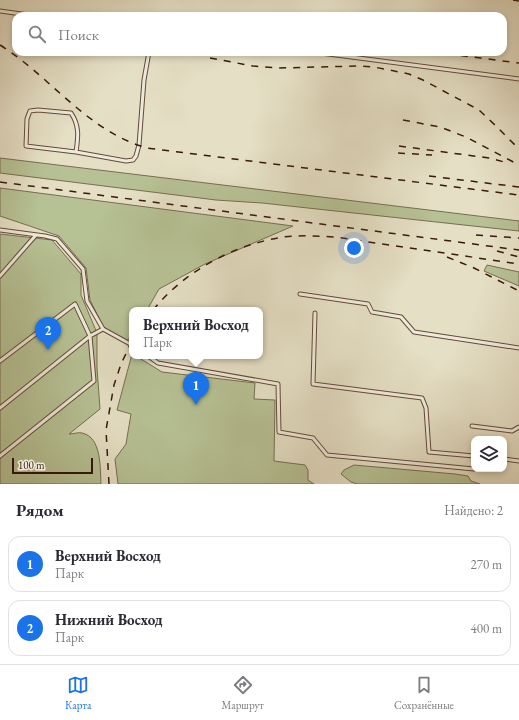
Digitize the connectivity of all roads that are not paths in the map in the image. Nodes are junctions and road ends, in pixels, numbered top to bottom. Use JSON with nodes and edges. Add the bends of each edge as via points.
{"nodes":[{"id":1,"x":0,"y":11,"type":"edge"},
{"id":2,"x":12,"y":13,"type":"edge"},
{"id":3,"x":148,"y":56,"type":"edge"},
{"id":4,"x":347,"y":56,"type":"edge"},
{"id":5,"x":519,"y":79,"type":"edge"},
{"id":6,"x":76,"y":152,"type":"junction"},
{"id":7,"x":0,"y":230,"type":"edge"},
{"id":8,"x":36,"y":235,"type":"junction"},
{"id":9,"x":0,"y":276,"type":"edge"},
{"id":10,"x":300,"y":294,"type":"dead end"},
{"id":11,"x":315,"y":313,"type":"dead end"},
{"id":12,"x":103,"y":329,"type":"junction"},
{"id":13,"x":90,"y":336,"type":"junction"},
{"id":14,"x":129,"y":343,"type":"edge"},
{"id":15,"x":519,"y":348,"type":"edge"},
{"id":16,"x":152,"y":359,"type":"edge"},
{"id":17,"x":0,"y":361,"type":"edge"},
{"id":18,"x":0,"y":408,"type":"edge"},
{"id":19,"x":472,"y":426,"type":"dead end"},
{"id":20,"x":519,"y":427,"type":"edge"},
{"id":21,"x":0,"y":456,"type":"edge"},
{"id":22,"x":471,"y":456,"type":"edge"},
{"id":23,"x":507,"y":459,"type":"edge"},
{"id":24,"x":519,"y":461,"type":"edge"},
{"id":25,"x":471,"y":468,"type":"edge"}],
"edges":[{"from":1,"to":2,"type":"lane"},
{"from":3,"to":6,"type":"lane","via":[[139,145],[133,160]]},
{"from":4,"to":5,"type":"lane"},
{"from":6,"to":6,"type":"lane","via":[[78,130],[76,119],[71,113],[30,111],[27,119],[26,146]]},
{"from":7,"to":8,"type":"lane"},
{"from":8,"to":9,"type":"lane"},
{"from":8,"to":12,"type":"lane","via":[[57,239],[83,270],[87,301]]},
{"from":10,"to":15,"type":"lane","via":[[368,304],[372,312],[401,317],[414,332]]},
{"from":11,"to":22,"type":"lane","via":[[314,384],[422,398],[426,408],[429,452]]},
{"from":12,"to":13,"type":"lane"},
{"from":12,"to":14,"type":"lane"},
{"from":13,"to":17,"type":"lane","via":[[75,304]]},
{"from":13,"to":18,"type":"lane"},
{"from":13,"to":21,"type":"lane","via":[[94,381]]},
{"from":16,"to":25,"type":"lane","via":[[158,363],[278,384],[279,432],[313,438],[327,455]]},
{"from":19,"to":20,"type":"lane","via":[[512,431]]},
{"from":23,"to":24,"type":"lane"}]}
